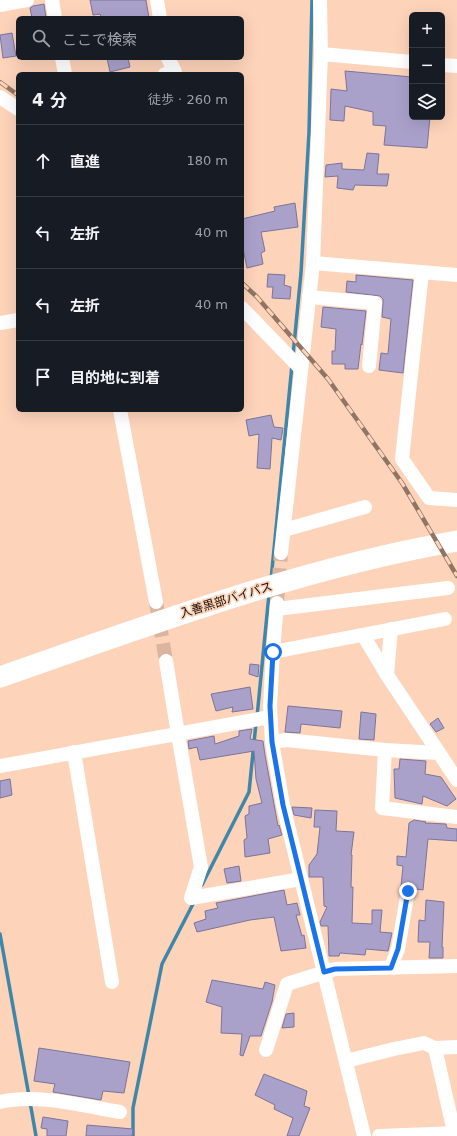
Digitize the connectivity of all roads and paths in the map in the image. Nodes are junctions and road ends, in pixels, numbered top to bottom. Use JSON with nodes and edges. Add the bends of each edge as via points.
{"nodes":[{"id":1,"x":27,"y":0,"type":"edge"},
{"id":2,"x":52,"y":0,"type":"edge"},
{"id":3,"x":157,"y":0,"type":"edge"},
{"id":4,"x":320,"y":0,"type":"edge"},
{"id":5,"x":0,"y":5,"type":"edge"},
{"id":6,"x":55,"y":16,"type":"edge"},
{"id":7,"x":160,"y":16,"type":"edge"},
{"id":8,"x":321,"y":54,"type":"junction"},
{"id":9,"x":62,"y":60,"type":"edge"},
{"id":10,"x":169,"y":60,"type":"edge"},
{"id":11,"x":409,"y":62,"type":"edge"},
{"id":12,"x":445,"y":65,"type":"edge"},
{"id":13,"x":457,"y":66,"type":"edge"},
{"id":14,"x":65,"y":72,"type":"edge"},
{"id":15,"x":172,"y":72,"type":"edge"},
{"id":16,"x":0,"y":97,"type":"edge"},
{"id":17,"x":16,"y":108,"type":"edge"},
{"id":18,"x":313,"y":263,"type":"junction"},
{"id":19,"x":422,"y":272,"type":"junction"},
{"id":20,"x":457,"y":275,"type":"edge"},
{"id":21,"x":309,"y":297,"type":"junction"},
{"id":22,"x":244,"y":310,"type":"edge"},
{"id":23,"x":16,"y":320,"type":"edge"},
{"id":24,"x":0,"y":323,"type":"edge"},
{"id":25,"x":369,"y":366,"type":"dead end"},
{"id":26,"x":301,"y":369,"type":"junction"},
{"id":27,"x":120,"y":412,"type":"edge"},
{"id":28,"x":457,"y":500,"type":"edge"},
{"id":29,"x":365,"y":507,"type":"dead end"},
{"id":30,"x":284,"y":530,"type":"junction"},
{"id":31,"x":457,"y":541,"type":"edge"},
{"id":32,"x":281,"y":553,"type":"tunnel mouth"},
{"id":33,"x":448,"y":588,"type":"dead end"},
{"id":34,"x":156,"y":602,"type":"tunnel mouth"},
{"id":35,"x":446,"y":619,"type":"dead end"},
{"id":36,"x":391,"y":629,"type":"junction"},
{"id":37,"x":362,"y":635,"type":"junction"},
{"id":38,"x":273,"y":652,"type":"junction"},
{"id":39,"x":166,"y":661,"type":"tunnel mouth"},
{"id":40,"x":387,"y":675,"type":"junction"},
{"id":41,"x":0,"y":677,"type":"edge"},
{"id":42,"x":270,"y":716,"type":"junction"},
{"id":43,"x":178,"y":734,"type":"junction"},
{"id":44,"x":272,"y":742,"type":"junction"},
{"id":45,"x":385,"y":750,"type":"junction"},
{"id":46,"x":74,"y":752,"type":"junction"},
{"id":47,"x":439,"y":753,"type":"junction"},
{"id":48,"x":0,"y":766,"type":"edge"},
{"id":49,"x":457,"y":780,"type":"edge"},
{"id":50,"x":457,"y":816,"type":"edge"},
{"id":51,"x":301,"y":879,"type":"junction"},
{"id":52,"x":408,"y":891,"type":"dead end"},
{"id":53,"x":457,"y":966,"type":"edge"},
{"id":54,"x":391,"y":968,"type":"junction"},
{"id":55,"x":324,"y":972,"type":"junction"},
{"id":56,"x":112,"y":982,"type":"dead end"},
{"id":57,"x":457,"y":1047,"type":"edge"},
{"id":58,"x":435,"y":1048,"type":"junction"},
{"id":59,"x":266,"y":1050,"type":"dead end"},
{"id":60,"x":346,"y":1061,"type":"junction"},
{"id":61,"x":0,"y":1102,"type":"edge"},
{"id":62,"x":120,"y":1112,"type":"dead end"},
{"id":63,"x":455,"y":1133,"type":"edge"},
{"id":64,"x":364,"y":1136,"type":"edge"},
{"id":65,"x":380,"y":1136,"type":"edge"}],
"edges":[{"from":1,"to":5,"type":"street"},
{"from":2,"to":6,"type":"street"},
{"from":3,"to":7,"type":"street"},
{"from":4,"to":8,"type":"street"},
{"from":8,"to":11,"type":"street"},
{"from":8,"to":18,"type":"street"},
{"from":9,"to":14,"type":"street"},
{"from":10,"to":15,"type":"street"},
{"from":12,"to":13,"type":"street"},
{"from":16,"to":17,"type":"street"},
{"from":18,"to":19,"type":"street"},
{"from":18,"to":21,"type":"street"},
{"from":19,"to":20,"type":"street"},
{"from":19,"to":28,"type":"street","via":[[402,460],[429,498]]},
{"from":21,"to":25,"type":"street","via":[[375,303]]},
{"from":21,"to":26,"type":"street"},
{"from":22,"to":26,"type":"street"},
{"from":23,"to":24,"type":"street"},
{"from":26,"to":30,"type":"street"},
{"from":27,"to":34,"type":"street"},
{"from":29,"to":30,"type":"street"},
{"from":30,"to":32,"type":"street"},
{"from":31,"to":41,"type":"highway","name":"入善黒部バイパス","via":[[306,575],[176,616]]},
{"from":33,"to":38,"type":"street","via":[[277,606]]},
{"from":35,"to":36,"type":"street"},
{"from":36,"to":37,"type":"street"},
{"from":36,"to":40,"type":"street"},
{"from":37,"to":38,"type":"street"},
{"from":37,"to":40,"type":"street"},
{"from":38,"to":42,"type":"street"},
{"from":39,"to":43,"type":"street"},
{"from":40,"to":47,"type":"street"},
{"from":42,"to":43,"type":"street"},
{"from":42,"to":44,"type":"street"},
{"from":43,"to":46,"type":"street"},
{"from":43,"to":51,"type":"street","via":[[202,867],[191,898]]},
{"from":44,"to":45,"type":"street","via":[[286,740]]},
{"from":44,"to":51,"type":"street","via":[[283,805]]},
{"from":45,"to":47,"type":"street"},
{"from":45,"to":50,"type":"street","via":[[382,808]]},
{"from":46,"to":48,"type":"street"},
{"from":46,"to":56,"type":"street"},
{"from":47,"to":49,"type":"street"},
{"from":51,"to":55,"type":"street"},
{"from":52,"to":54,"type":"street","via":[[398,949]]},
{"from":53,"to":54,"type":"street"},
{"from":54,"to":55,"type":"street","via":[[335,969]]},
{"from":55,"to":59,"type":"street","via":[[287,984]]},
{"from":55,"to":60,"type":"street"},
{"from":57,"to":58,"type":"street"},
{"from":58,"to":60,"type":"street","via":[[424,1043]]},
{"from":58,"to":63,"type":"street"},
{"from":60,"to":64,"type":"street"},
{"from":61,"to":62,"type":"street","via":[[20,1099],[42,1100]]},
{"from":63,"to":65,"type":"street"}]}
